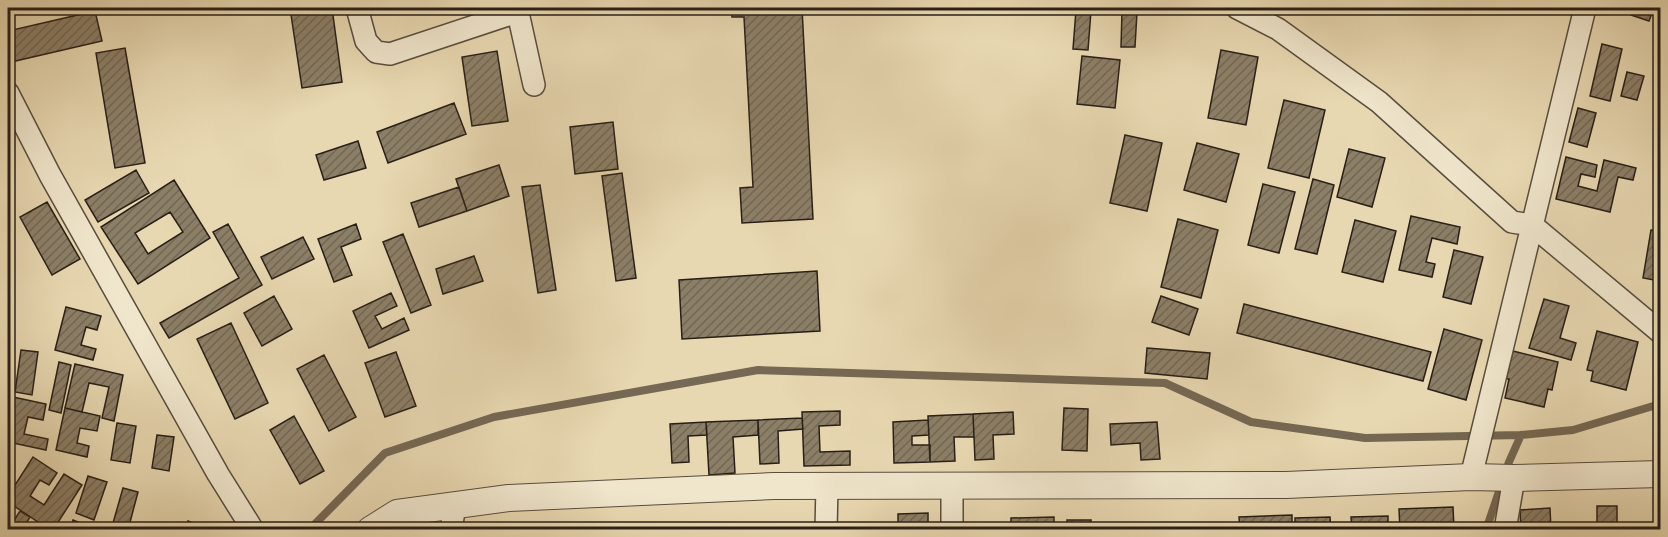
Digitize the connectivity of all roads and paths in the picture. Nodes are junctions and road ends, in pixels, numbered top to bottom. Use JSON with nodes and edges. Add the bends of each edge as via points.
{"nodes":[{"id":1,"x":357,"y":8,"type":"edge"},
{"id":2,"x":1237,"y":8,"type":"edge"},
{"id":3,"x":1586,"y":8,"type":"edge"},
{"id":4,"x":517,"y":10,"type":"edge"},
{"id":5,"x":534,"y":86,"type":"dead end"},
{"id":6,"x":8,"y":93,"type":"edge"},
{"id":7,"x":1532,"y":225,"type":"junction"},
{"id":8,"x":1660,"y":333,"type":"edge"},
{"id":9,"x":1474,"y":465,"type":"junction"},
{"id":10,"x":1660,"y":474,"type":"edge"},
{"id":11,"x":1507,"y":478,"type":"junction"},
{"id":12,"x":827,"y":486,"type":"junction"},
{"id":13,"x":952,"y":486,"type":"junction"},
{"id":14,"x":453,"y":517,"type":"edge"},
{"id":15,"x":253,"y":530,"type":"edge"},
{"id":16,"x":370,"y":530,"type":"edge"},
{"id":17,"x":826,"y":530,"type":"edge"},
{"id":18,"x":952,"y":530,"type":"edge"},
{"id":19,"x":1505,"y":530,"type":"edge"}],
"edges":[{"from":1,"to":4,"type":"street","via":[[366,41],[376,52],[390,54]]},
{"from":2,"to":7,"type":"street","via":[[1278,29],[1378,102],[1512,222]]},
{"from":3,"to":7,"type":"street"},
{"from":4,"to":5,"type":"street"},
{"from":6,"to":15,"type":"street","via":[[50,175]]},
{"from":7,"to":8,"type":"street"},
{"from":7,"to":9,"type":"street"},
{"from":9,"to":11,"type":"street"},
{"from":9,"to":13,"type":"street","via":[[1286,485]]},
{"from":10,"to":11,"type":"street"},
{"from":11,"to":19,"type":"street"},
{"from":12,"to":13,"type":"street"},
{"from":12,"to":14,"type":"street","via":[[509,498]]},
{"from":12,"to":17,"type":"street"},
{"from":13,"to":18,"type":"street"},
{"from":14,"to":16,"type":"street","via":[[397,513]]}]}
